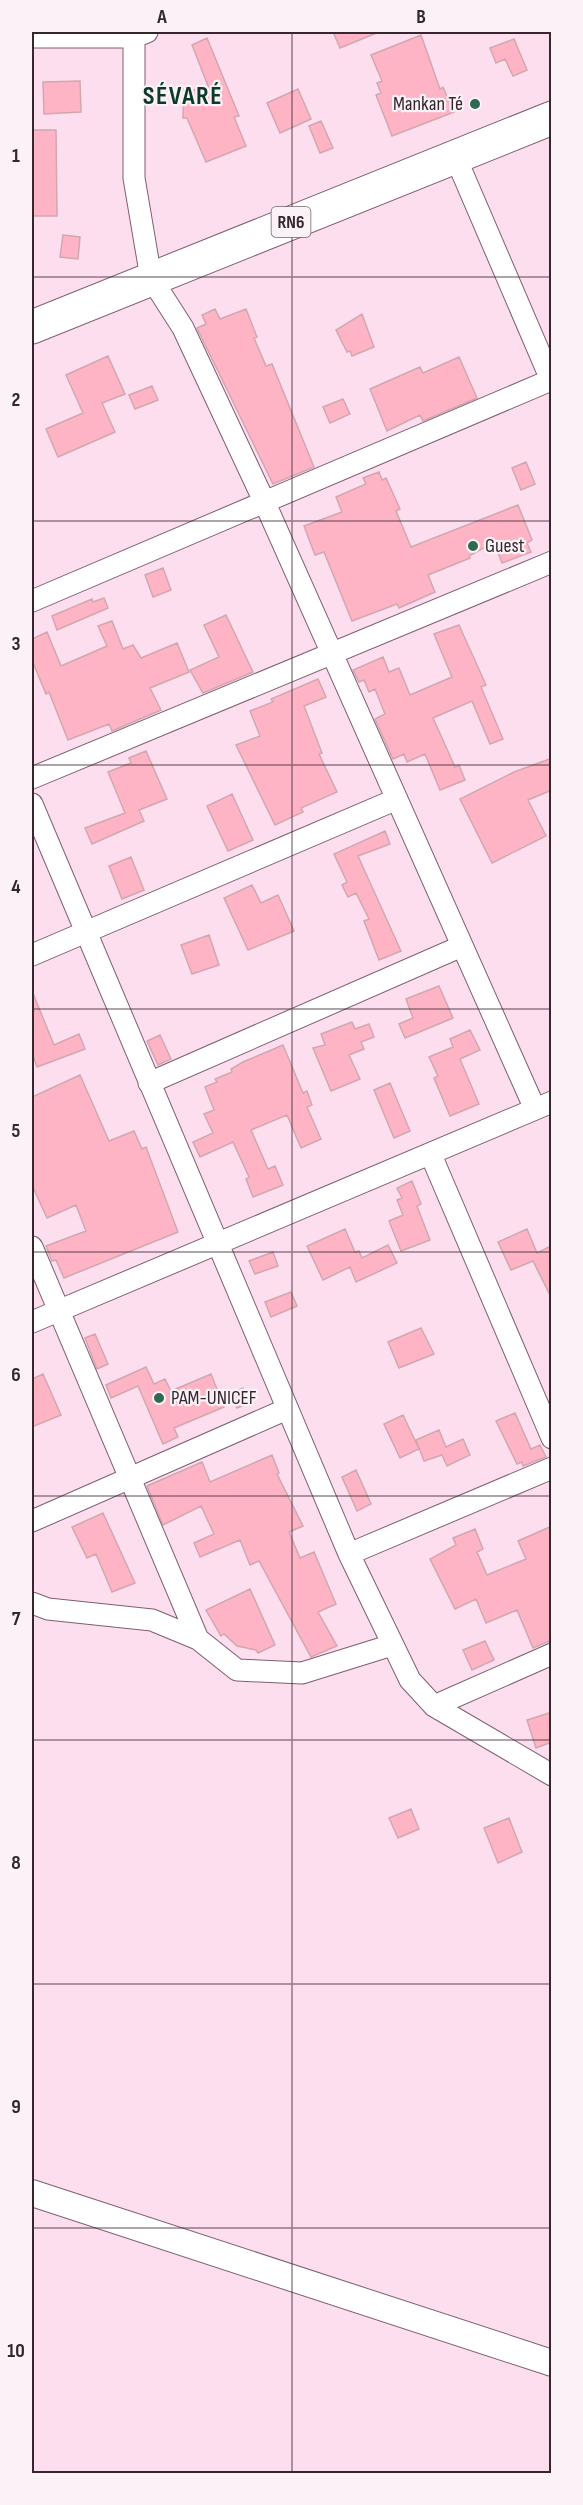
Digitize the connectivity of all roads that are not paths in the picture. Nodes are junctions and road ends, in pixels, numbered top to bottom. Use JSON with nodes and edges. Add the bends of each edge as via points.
{"nodes":[{"id":1,"x":138,"y":33,"type":"edge"},
{"id":2,"x":32,"y":37,"type":"edge"},
{"id":3,"x":552,"y":118,"type":"edge"},
{"id":4,"x":455,"y":156,"type":"junction"},
{"id":5,"x":152,"y":278,"type":"junction"},
{"id":6,"x":32,"y":327,"type":"edge"},
{"id":7,"x":551,"y":381,"type":"edge"},
{"id":8,"x":264,"y":501,"type":"junction"},
{"id":9,"x":552,"y":562,"type":"edge"},
{"id":10,"x":32,"y":601,"type":"edge"},
{"id":11,"x":331,"y":652,"type":"junction"},
{"id":12,"x":32,"y":778,"type":"edge"},
{"id":13,"x":397,"y":799,"type":"junction"},
{"id":14,"x":32,"y":804,"type":"edge"},
{"id":15,"x":86,"y":932,"type":"junction"},
{"id":16,"x":462,"y":946,"type":"junction"},
{"id":17,"x":32,"y":955,"type":"edge"},
{"id":18,"x":149,"y":1083,"type":"junction"},
{"id":19,"x":543,"y":1106,"type":"edge"},
{"id":20,"x":431,"y":1155,"type":"junction"},
{"id":21,"x":217,"y":1244,"type":"junction"},
{"id":22,"x":32,"y":1247,"type":"edge"},
{"id":23,"x":57,"y":1311,"type":"junction"},
{"id":24,"x":32,"y":1322,"type":"edge"},
{"id":25,"x":287,"y":1409,"type":"junction"},
{"id":26,"x":552,"y":1438,"type":"edge"},
{"id":27,"x":552,"y":1468,"type":"edge"},
{"id":28,"x":128,"y":1477,"type":"junction"},
{"id":29,"x":32,"y":1521,"type":"edge"},
{"id":30,"x":348,"y":1554,"type":"junction"},
{"id":31,"x":32,"y":1603,"type":"edge"},
{"id":32,"x":198,"y":1639,"type":"junction"},
{"id":33,"x":392,"y":1645,"type":"junction"},
{"id":34,"x":552,"y":1654,"type":"edge"},
{"id":35,"x":434,"y":1706,"type":"junction"},
{"id":36,"x":552,"y":1775,"type":"edge"},
{"id":37,"x":32,"y":2193,"type":"edge"},
{"id":38,"x":552,"y":2363,"type":"edge"}],
"edges":[{"from":1,"to":2,"type":"street"},
{"from":1,"to":5,"type":"street","via":[[134,178]]},
{"from":3,"to":4,"type":"main road","number":"RN6"},
{"from":4,"to":5,"type":"main road","number":"RN6"},
{"from":4,"to":7,"type":"street"},
{"from":5,"to":6,"type":"main road","number":"RN6"},
{"from":5,"to":8,"type":"street","via":[[183,328]]},
{"from":7,"to":8,"type":"street"},
{"from":8,"to":10,"type":"street"},
{"from":8,"to":11,"type":"street"},
{"from":9,"to":11,"type":"street"},
{"from":11,"to":12,"type":"street"},
{"from":11,"to":13,"type":"street"},
{"from":13,"to":15,"type":"street"},
{"from":13,"to":16,"type":"street"},
{"from":14,"to":15,"type":"street"},
{"from":15,"to":17,"type":"street"},
{"from":15,"to":18,"type":"street"},
{"from":16,"to":18,"type":"street"},
{"from":16,"to":19,"type":"street"},
{"from":18,"to":21,"type":"street"},
{"from":19,"to":20,"type":"street"},
{"from":20,"to":21,"type":"street"},
{"from":20,"to":26,"type":"street"},
{"from":21,"to":23,"type":"street"},
{"from":21,"to":25,"type":"street"},
{"from":22,"to":23,"type":"street"},
{"from":23,"to":24,"type":"street"},
{"from":23,"to":28,"type":"street"},
{"from":25,"to":28,"type":"street"},
{"from":25,"to":30,"type":"street"},
{"from":27,"to":30,"type":"street"},
{"from":28,"to":29,"type":"street"},
{"from":28,"to":32,"type":"street"},
{"from":30,"to":33,"type":"street"},
{"from":31,"to":32,"type":"street","via":[[48,1609],[152,1620]]},
{"from":32,"to":33,"type":"street","via":[[237,1670],[302,1673]]},
{"from":33,"to":35,"type":"street","via":[[410,1680]]},
{"from":34,"to":35,"type":"street"},
{"from":35,"to":36,"type":"street"},
{"from":37,"to":38,"type":"street"}]}
